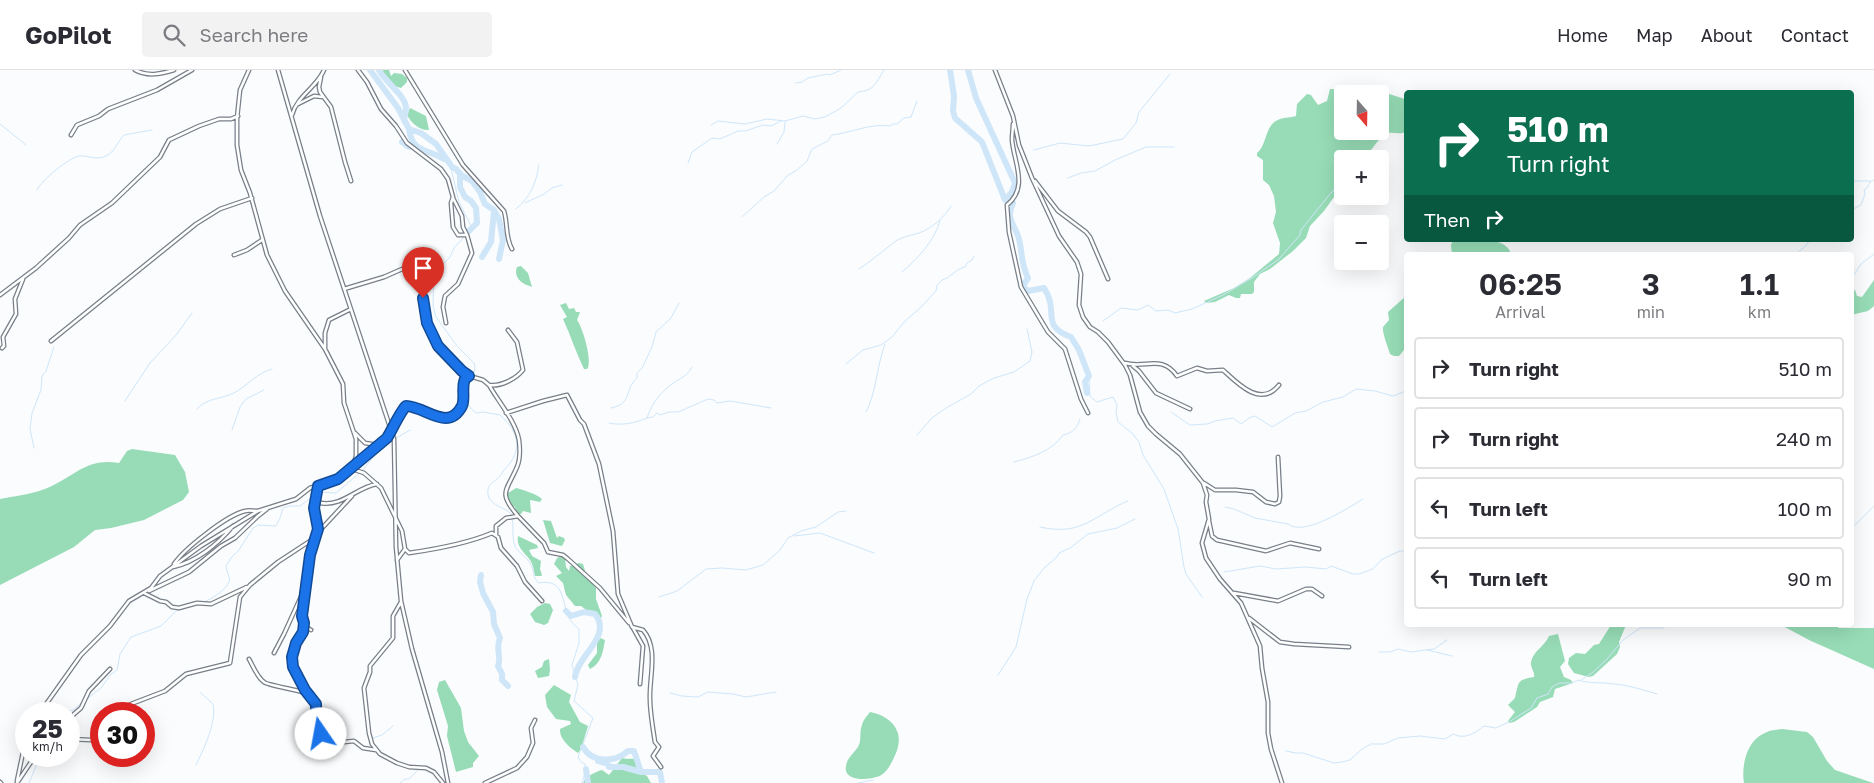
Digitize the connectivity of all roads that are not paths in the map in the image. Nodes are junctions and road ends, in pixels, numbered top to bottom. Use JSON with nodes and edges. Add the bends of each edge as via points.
{"nodes":[{"id":1,"x":135,"y":70,"type":"edge"},
{"id":2,"x":174,"y":70,"type":"edge"},
{"id":3,"x":192,"y":70,"type":"edge"},
{"id":4,"x":249,"y":70,"type":"edge"},
{"id":5,"x":278,"y":70,"type":"edge"},
{"id":6,"x":358,"y":70,"type":"edge"},
{"id":7,"x":405,"y":70,"type":"edge"},
{"id":8,"x":995,"y":70,"type":"edge"},
{"id":9,"x":324,"y":71,"type":"edge"},
{"id":10,"x":321,"y":77,"type":"junction"},
{"id":11,"x":323,"y":97,"type":"junction"},
{"id":12,"x":296,"y":105,"type":"junction"},
{"id":13,"x":292,"y":115,"type":"junction"},
{"id":14,"x":238,"y":116,"type":"junction"},
{"id":15,"x":1013,"y":117,"type":"junction"},
{"id":16,"x":71,"y":134,"type":"dead end"},
{"id":17,"x":1031,"y":176,"type":"junction"},
{"id":18,"x":351,"y":181,"type":"dead end"},
{"id":19,"x":453,"y":197,"type":"junction"},
{"id":20,"x":252,"y":198,"type":"junction"},
{"id":21,"x":467,"y":235,"type":"junction"},
{"id":22,"x":262,"y":240,"type":"junction"},
{"id":23,"x":512,"y":249,"type":"dead end"},
{"id":24,"x":234,"y":255,"type":"dead end"},
{"id":25,"x":24,"y":278,"type":"junction"},
{"id":26,"x":1108,"y":279,"type":"dead end"},
{"id":27,"x":344,"y":289,"type":"junction"},
{"id":28,"x":0,"y":295,"type":"edge"},
{"id":29,"x":351,"y":309,"type":"junction"},
{"id":30,"x":446,"y":322,"type":"dead end"},
{"id":31,"x":508,"y":330,"type":"dead end"},
{"id":32,"x":51,"y":341,"type":"dead end"},
{"id":33,"x":2,"y":348,"type":"dead end"},
{"id":34,"x":325,"y":349,"type":"junction"},
{"id":35,"x":1124,"y":363,"type":"junction"},
{"id":36,"x":1132,"y":365,"type":"junction"},
{"id":37,"x":469,"y":376,"type":"junction"},
{"id":38,"x":489,"y":385,"type":"junction"},
{"id":39,"x":1279,"y":385,"type":"dead end"},
{"id":40,"x":1190,"y":409,"type":"dead end"},
{"id":41,"x":506,"y":413,"type":"junction"},
{"id":42,"x":1088,"y":413,"type":"dead end"},
{"id":43,"x":391,"y":430,"type":"junction"},
{"id":44,"x":354,"y":432,"type":"junction"},
{"id":45,"x":379,"y":445,"type":"junction"},
{"id":46,"x":1278,"y":457,"type":"dead end"},
{"id":47,"x":352,"y":468,"type":"junction"},
{"id":48,"x":1203,"y":482,"type":"junction"},
{"id":49,"x":377,"y":484,"type":"junction"},
{"id":50,"x":318,"y":486,"type":"junction"},
{"id":51,"x":352,"y":496,"type":"junction"},
{"id":52,"x":316,"y":497,"type":"junction"},
{"id":53,"x":270,"y":507,"type":"junction"},
{"id":54,"x":258,"y":511,"type":"junction"},
{"id":55,"x":518,"y":516,"type":"junction"},
{"id":56,"x":395,"y":519,"type":"junction"},
{"id":57,"x":1209,"y":520,"type":"junction"},
{"id":58,"x":236,"y":523,"type":"junction"},
{"id":59,"x":318,"y":533,"type":"junction"},
{"id":60,"x":496,"y":535,"type":"junction"},
{"id":61,"x":405,"y":549,"type":"junction"},
{"id":62,"x":1319,"y":549,"type":"dead end"},
{"id":63,"x":397,"y":560,"type":"junction"},
{"id":64,"x":171,"y":568,"type":"junction"},
{"id":65,"x":250,"y":585,"type":"junction"},
{"id":66,"x":306,"y":586,"type":"junction"},
{"id":67,"x":144,"y":593,"type":"junction"},
{"id":68,"x":1233,"y":593,"type":"junction"},
{"id":69,"x":1322,"y":596,"type":"dead end"},
{"id":70,"x":401,"y":601,"type":"junction"},
{"id":71,"x":542,"y":601,"type":"dead end"},
{"id":72,"x":1248,"y":617,"type":"junction"},
{"id":73,"x":304,"y":623,"type":"junction"},
{"id":74,"x":632,"y":627,"type":"junction"},
{"id":75,"x":312,"y":630,"type":"dead end"},
{"id":76,"x":1349,"y":647,"type":"dead end"},
{"id":77,"x":274,"y":653,"type":"dead end"},
{"id":78,"x":249,"y":659,"type":"dead end"},
{"id":79,"x":110,"y":669,"type":"dead end"},
{"id":80,"x":640,"y":684,"type":"dead end"},
{"id":81,"x":307,"y":693,"type":"junction"},
{"id":82,"x":48,"y":702,"type":"edge"},
{"id":83,"x":136,"y":702,"type":"edge"},
{"id":84,"x":80,"y":709,"type":"edge"},
{"id":85,"x":535,"y":720,"type":"dead end"},
{"id":86,"x":378,"y":751,"type":"junction"},
{"id":87,"x":20,"y":767,"type":"edge"},
{"id":88,"x":27,"y":767,"type":"edge"},
{"id":89,"x":661,"y":767,"type":"dead end"},
{"id":90,"x":17,"y":782,"type":"edge"},
{"id":91,"x":1282,"y":782,"type":"edge"},
{"id":92,"x":443,"y":783,"type":"edge"},
{"id":93,"x":448,"y":783,"type":"edge"},
{"id":94,"x":485,"y":783,"type":"edge"}],
"edges":[{"from":1,"to":2,"type":"street","via":[[154,74]]},
{"from":3,"to":16,"type":"street","via":[[156,90],[108,109],[77,126]]},
{"from":4,"to":14,"type":"street","via":[[240,90]]},
{"from":5,"to":13,"type":"street"},
{"from":6,"to":19,"type":"street","via":[[381,109],[407,143],[445,174]]},
{"from":7,"to":23,"type":"street","via":[[463,165],[504,211]]},
{"from":8,"to":15,"type":"street"},
{"from":9,"to":10,"type":"street"},
{"from":10,"to":11,"type":"street","via":[[319,87]]},
{"from":10,"to":12,"type":"street"},
{"from":11,"to":12,"type":"street","via":[[310,98]]},
{"from":11,"to":18,"type":"street","via":[[331,107]]},
{"from":12,"to":13,"type":"street"},
{"from":13,"to":27,"type":"street"},
{"from":14,"to":20,"type":"street","via":[[239,158]]},
{"from":14,"to":25,"type":"street","via":[[219,119],[169,140],[156,162],[112,203],[80,225]]},
{"from":15,"to":17,"type":"street","via":[[1019,146]]},
{"from":15,"to":42,"type":"street","via":[[1012,139],[1020,180],[1007,210],[1021,287],[1048,332],[1065,349]]},
{"from":17,"to":26,"type":"street","via":[[1054,207],[1090,237]]},
{"from":17,"to":35,"type":"street","via":[[1059,236],[1077,262],[1081,274],[1079,305],[1083,317]]},
{"from":19,"to":21,"type":"street"},
{"from":19,"to":21,"type":"street","via":[[453,227],[458,235]]},
{"from":20,"to":22,"type":"street"},
{"from":20,"to":32,"type":"street","via":[[215,211],[196,224]]},
{"from":21,"to":30,"type":"street","via":[[472,253],[458,284],[445,296]]},
{"from":22,"to":24,"type":"street"},
{"from":22,"to":34,"type":"street","via":[[285,291]]},
{"from":25,"to":28,"type":"street"},
{"from":25,"to":33,"type":"street","via":[[15,300],[16,314],[3,337]]},
{"from":27,"to":29,"type":"street"},
{"from":27,"to":37,"type":"street","via":[[409,266],[412,268],[423,293],[427,323],[438,346]]},
{"from":29,"to":34,"type":"street","via":[[330,320],[325,333]]},
{"from":29,"to":43,"type":"street"},
{"from":31,"to":38,"type":"street","via":[[517,342],[523,370],[498,386]]},
{"from":34,"to":44,"type":"street","via":[[343,384],[344,403]]},
{"from":35,"to":36,"type":"street"},
{"from":35,"to":48,"type":"street","via":[[1148,426],[1180,454]]},
{"from":36,"to":39,"type":"street","via":[[1156,362],[1173,370],[1177,376],[1197,368],[1207,372],[1224,370],[1242,387],[1259,395],[1270,394]]},
{"from":36,"to":40,"type":"street","via":[[1161,396]]},
{"from":37,"to":38,"type":"street"},
{"from":37,"to":43,"type":"street","via":[[464,382],[462,405],[453,415],[441,418],[406,406]]},
{"from":38,"to":41,"type":"street"},
{"from":41,"to":55,"type":"street","via":[[516,430],[519,445],[517,466],[505,494]]},
{"from":41,"to":74,"type":"street","via":[[563,395],[570,398],[599,464],[615,544],[618,594]]},
{"from":43,"to":45,"type":"street"},
{"from":43,"to":56,"type":"street","via":[[394,439]]},
{"from":44,"to":45,"type":"street","via":[[365,443]]},
{"from":44,"to":47,"type":"street","via":[[356,456]]},
{"from":45,"to":47,"type":"street"},
{"from":46,"to":48,"type":"street","via":[[1280,496],[1275,504],[1266,502],[1253,492],[1215,490]]},
{"from":47,"to":49,"type":"street"},
{"from":47,"to":50,"type":"street","via":[[338,479]]},
{"from":48,"to":57,"type":"street"},
{"from":49,"to":51,"type":"street"},
{"from":49,"to":56,"type":"street"},
{"from":50,"to":52,"type":"street"},
{"from":50,"to":53,"type":"street"},
{"from":51,"to":52,"type":"street","via":[[328,504],[320,504]]},
{"from":51,"to":59,"type":"street"},
{"from":52,"to":59,"type":"street","via":[[314,508]]},
{"from":53,"to":54,"type":"street"},
{"from":53,"to":67,"type":"street","via":[[189,572]]},
{"from":54,"to":58,"type":"street"},
{"from":54,"to":64,"type":"street","via":[[245,511],[218,526],[185,550]]},
{"from":55,"to":60,"type":"street","via":[[506,518],[496,526]]},
{"from":55,"to":74,"type":"street","via":[[544,543],[548,552],[562,555],[600,588]]},
{"from":56,"to":61,"type":"street","via":[[402,530]]},
{"from":56,"to":63,"type":"street"},
{"from":57,"to":62,"type":"street","via":[[1212,536],[1217,540],[1266,551],[1290,543]]},
{"from":57,"to":68,"type":"street","via":[[1202,543],[1206,558]]},
{"from":58,"to":64,"type":"street"},
{"from":58,"to":64,"type":"street","via":[[219,542],[184,564]]},
{"from":59,"to":65,"type":"street"},
{"from":59,"to":66,"type":"street","via":[[311,548]]},
{"from":60,"to":61,"type":"street","via":[[492,533],[425,551],[409,553]]},
{"from":60,"to":71,"type":"street","via":[[525,582]]},
{"from":61,"to":63,"type":"street"},
{"from":63,"to":70,"type":"street"},
{"from":64,"to":67,"type":"street"},
{"from":65,"to":67,"type":"street","via":[[211,604],[197,603],[179,608]]},
{"from":65,"to":83,"type":"street","via":[[240,597],[230,663],[186,674],[165,691]]},
{"from":66,"to":73,"type":"street"},
{"from":66,"to":77,"type":"street"},
{"from":67,"to":82,"type":"street","via":[[129,601],[81,656]]},
{"from":68,"to":69,"type":"street","via":[[1278,600],[1312,589]]},
{"from":68,"to":72,"type":"street"},
{"from":70,"to":86,"type":"street","via":[[393,616],[393,638],[370,666],[364,688],[369,733]]},
{"from":70,"to":93,"type":"street"},
{"from":72,"to":76,"type":"street","via":[[1280,642]]},
{"from":72,"to":91,"type":"street","via":[[1260,646],[1268,702],[1268,733]]},
{"from":73,"to":75,"type":"street"},
{"from":73,"to":81,"type":"street","via":[[292,657],[293,667]]},
{"from":74,"to":80,"type":"street","via":[[643,646]]},
{"from":74,"to":89,"type":"street","via":[[643,630],[651,643],[650,700],[655,742],[659,747],[653,756]]},
{"from":78,"to":81,"type":"street","via":[[267,685]]},
{"from":79,"to":84,"type":"street","via":[[89,691]]},
{"from":81,"to":86,"type":"street","via":[[316,704],[321,734],[334,743],[354,741],[363,748]]},
{"from":85,"to":94,"type":"street","via":[[531,728],[533,742],[527,757],[517,768]]},
{"from":86,"to":92,"type":"street","via":[[396,763],[426,768]]},
{"from":87,"to":90,"type":"street"},
{"from":88,"to":90,"type":"street"}]}
